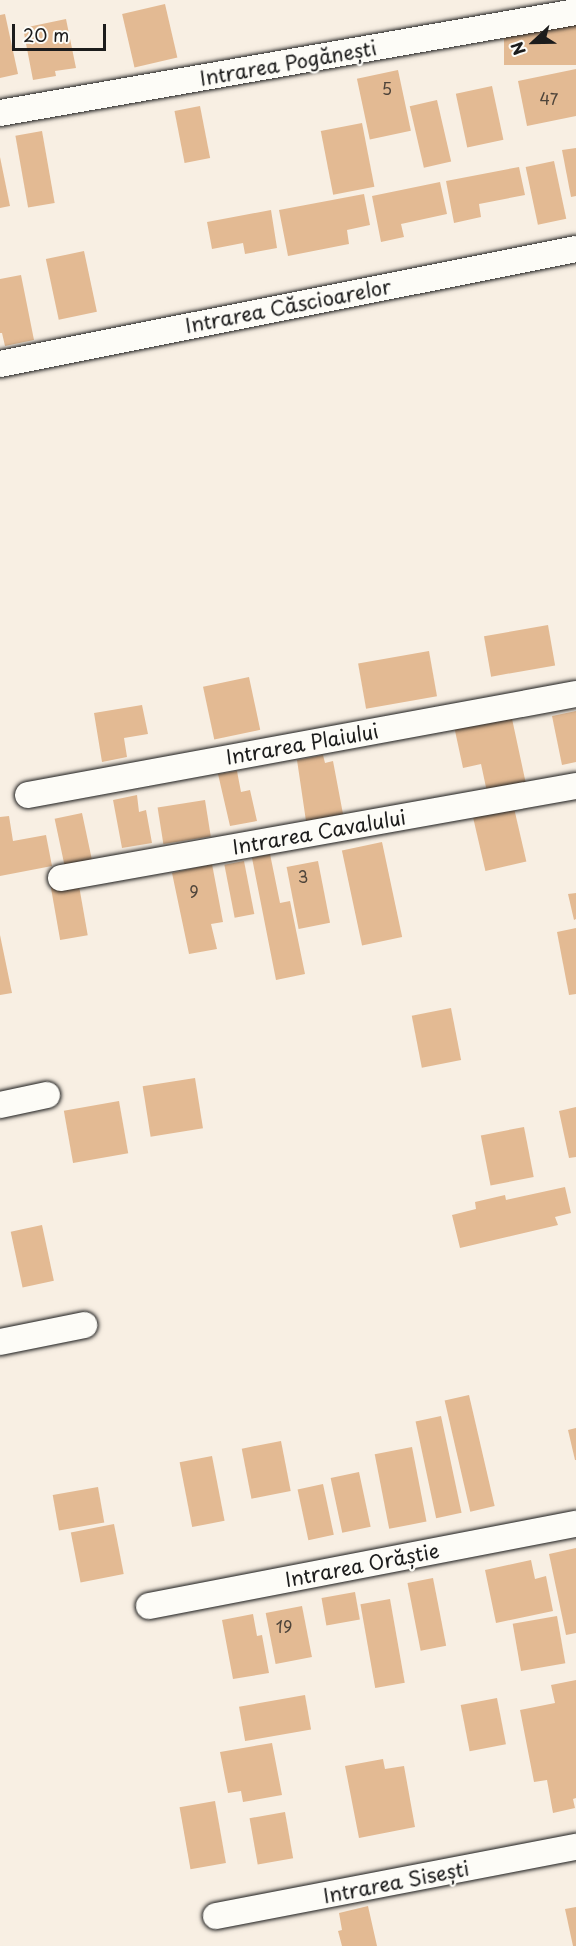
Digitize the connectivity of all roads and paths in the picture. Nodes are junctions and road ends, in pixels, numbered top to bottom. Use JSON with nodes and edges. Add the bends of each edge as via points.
{"nodes":[{"id":1,"x":576,"y":12,"type":"edge"},
{"id":2,"x":0,"y":113,"type":"edge"},
{"id":3,"x":576,"y":249,"type":"edge"},
{"id":4,"x":0,"y":364,"type":"edge"},
{"id":5,"x":576,"y":694,"type":"edge"},
{"id":6,"x":576,"y":786,"type":"edge"},
{"id":7,"x":27,"y":795,"type":"dead end"},
{"id":8,"x":61,"y":878,"type":"dead end"},
{"id":9,"x":47,"y":1095,"type":"dead end"},
{"id":10,"x":0,"y":1105,"type":"edge"},
{"id":11,"x":84,"y":1325,"type":"dead end"},
{"id":12,"x":0,"y":1341,"type":"edge"},
{"id":13,"x":576,"y":1524,"type":"edge"},
{"id":14,"x":149,"y":1606,"type":"dead end"},
{"id":15,"x":576,"y":1847,"type":"edge"},
{"id":16,"x":216,"y":1916,"type":"dead end"}],
"edges":[{"from":1,"to":2,"type":"street","name":"Intrarea Pogănești"},
{"from":3,"to":4,"type":"street","name":"Intrarea Căscioarelor"},
{"from":5,"to":7,"type":"street","name":"Intrarea Plaiului"},
{"from":6,"to":8,"type":"street","name":"Intrarea Cavalului"},
{"from":9,"to":10,"type":"street"},
{"from":11,"to":12,"type":"street"},
{"from":13,"to":14,"type":"street","name":"Intrarea Orăștie"},
{"from":15,"to":16,"type":"street","name":"Intrarea Sisești"}]}
